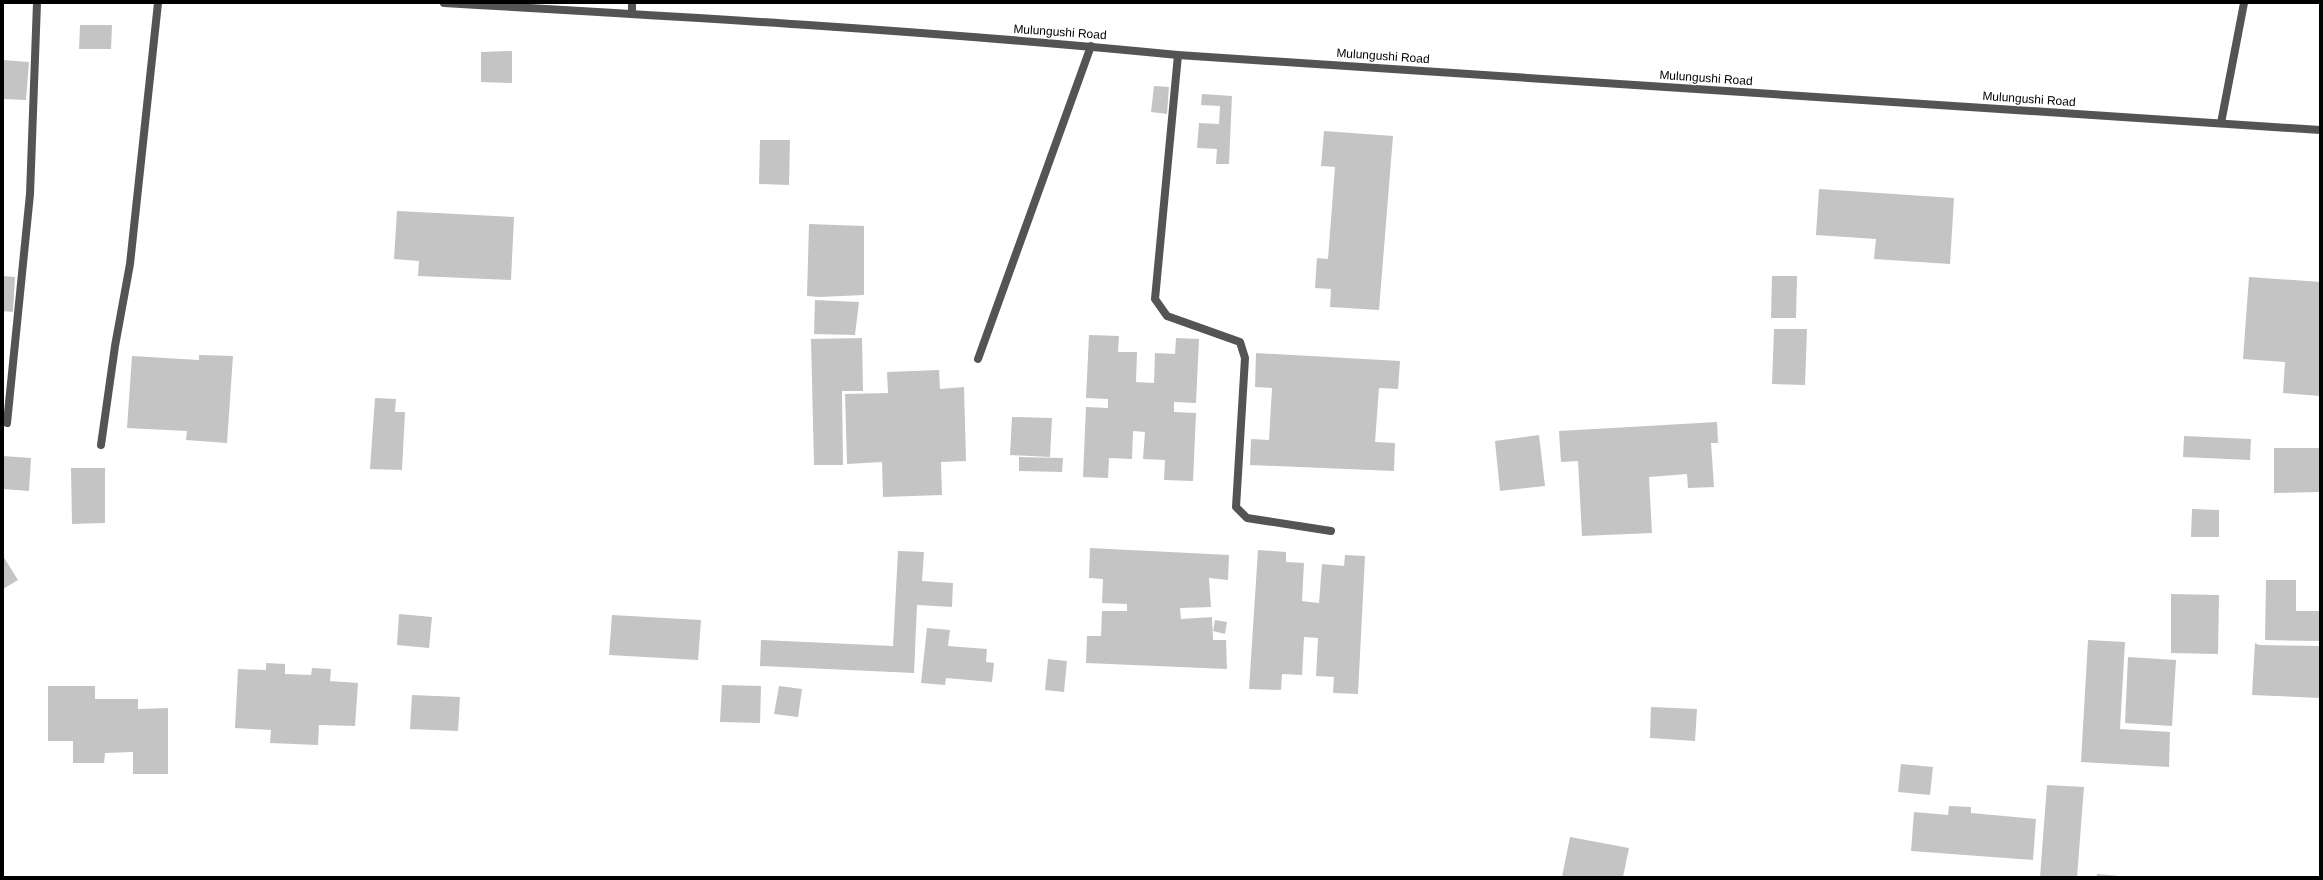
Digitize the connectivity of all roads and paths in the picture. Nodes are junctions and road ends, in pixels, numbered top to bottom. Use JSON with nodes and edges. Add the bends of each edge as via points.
{"nodes":[{"id":1,"x":37,"y":3,"type":"edge"},
{"id":2,"x":158,"y":3,"type":"edge"},
{"id":3,"x":444,"y":3,"type":"edge"},
{"id":4,"x":632,"y":3,"type":"edge"},
{"id":5,"x":2244,"y":3,"type":"edge"},
{"id":6,"x":632,"y":14,"type":"junction"},
{"id":7,"x":1090,"y":46,"type":"junction"},
{"id":8,"x":1178,"y":55,"type":"junction"},
{"id":9,"x":2221,"y":124,"type":"junction"},
{"id":10,"x":2320,"y":130,"type":"edge"},
{"id":11,"x":978,"y":359,"type":"dead end"},
{"id":12,"x":7,"y":423,"type":"dead end"},
{"id":13,"x":101,"y":445,"type":"dead end"},
{"id":14,"x":1331,"y":531,"type":"dead end"}],
"edges":[{"from":1,"to":12,"type":"street","via":[[30,194]]},
{"from":2,"to":13,"type":"street","via":[[130,264]]},
{"from":3,"to":6,"type":"street","name":"Mulungushi Road"},
{"from":4,"to":6,"type":"street"},
{"from":5,"to":9,"type":"street"},
{"from":6,"to":7,"type":"street","name":"Mulungushi Road"},
{"from":7,"to":8,"type":"street","name":"Mulungushi Road"},
{"from":7,"to":11,"type":"street"},
{"from":8,"to":9,"type":"street","name":"Mulungushi Road"},
{"from":8,"to":14,"type":"street","via":[[1155,299],[1167,316],[1240,342],[1245,358],[1236,507],[1247,518]]},
{"from":9,"to":10,"type":"street","name":"Mulungushi Road"}]}
